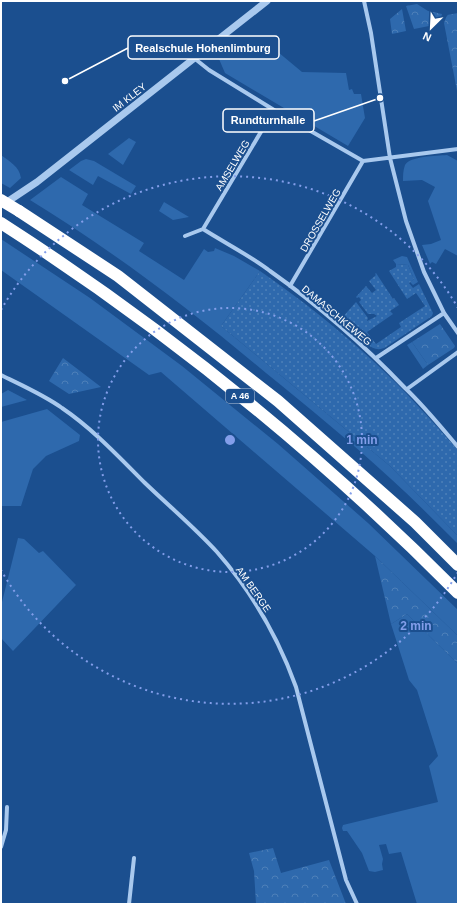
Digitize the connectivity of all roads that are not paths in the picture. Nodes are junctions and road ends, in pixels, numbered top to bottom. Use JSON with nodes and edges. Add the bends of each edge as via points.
{"nodes":[{"id":1,"x":267,"y":1,"type":"edge"},
{"id":2,"x":364,"y":1,"type":"edge"},
{"id":3,"x":194,"y":58,"type":"junction"},
{"id":4,"x":274,"y":110,"type":"junction"},
{"id":5,"x":458,"y":149,"type":"edge"},
{"id":6,"x":390,"y":158,"type":"junction"},
{"id":7,"x":363,"y":161,"type":"junction"},
{"id":8,"x":1,"y":200,"type":"edge"},
{"id":9,"x":1,"y":206,"type":"edge"},
{"id":10,"x":2,"y":223,"type":"edge"},
{"id":11,"x":203,"y":229,"type":"junction"},
{"id":12,"x":185,"y":236,"type":"dead end"},
{"id":13,"x":290,"y":286,"type":"junction"},
{"id":14,"x":444,"y":313,"type":"junction"},
{"id":15,"x":457,"y":330,"type":"edge"},
{"id":16,"x":458,"y":352,"type":"edge"},
{"id":17,"x":376,"y":358,"type":"junction"},
{"id":18,"x":1,"y":375,"type":"edge"},
{"id":19,"x":407,"y":389,"type":"junction"},
{"id":20,"x":458,"y":446,"type":"edge"},
{"id":21,"x":458,"y":565,"type":"edge"},
{"id":22,"x":458,"y":593,"type":"edge"},
{"id":23,"x":7,"y":807,"type":"dead end"},
{"id":24,"x":1,"y":847,"type":"edge"},
{"id":25,"x":134,"y":858,"type":"dead end"},
{"id":26,"x":129,"y":904,"type":"edge"},
{"id":27,"x":357,"y":904,"type":"edge"}],
"edges":[{"from":1,"to":3,"type":"street","name":"IM KLEY"},
{"from":2,"to":6,"type":"street"},
{"from":3,"to":4,"type":"street"},
{"from":3,"to":9,"type":"street","name":"IM KLEY","via":[[37,182]]},
{"from":4,"to":7,"type":"street"},
{"from":4,"to":11,"type":"street","name":"AMSELWEG"},
{"from":5,"to":6,"type":"street"},
{"from":6,"to":7,"type":"street"},
{"from":6,"to":14,"type":"street","via":[[413,242]]},
{"from":7,"to":13,"type":"street","name":"DROSSELWEG"},
{"from":8,"to":21,"type":"highway","number":"A 46","bridge":true,"via":[[118,276],[278,401],[410,517]]},
{"from":10,"to":22,"type":"highway","number":"A 46","via":[[115,299],[267,417],[411,546]]},
{"from":11,"to":12,"type":"street"},
{"from":11,"to":13,"type":"street","name":"DAMASCHKEWEG"},
{"from":13,"to":17,"type":"street","name":"DAMASCHKEWEG","via":[[335,321]]},
{"from":14,"to":15,"type":"street"},
{"from":14,"to":17,"type":"street"},
{"from":16,"to":19,"type":"street"},
{"from":17,"to":19,"type":"street","name":"DAMASCHKEWEG"},
{"from":18,"to":27,"type":"street","name":"AM BERGE","via":[[62,408],[98,437],[216,552],[259,608],[276,638],[296,687],[346,880]]},
{"from":19,"to":20,"type":"street","name":"DAMASCHKEWEG"},
{"from":23,"to":24,"type":"street","via":[[6,830]]},
{"from":25,"to":26,"type":"street"}]}
